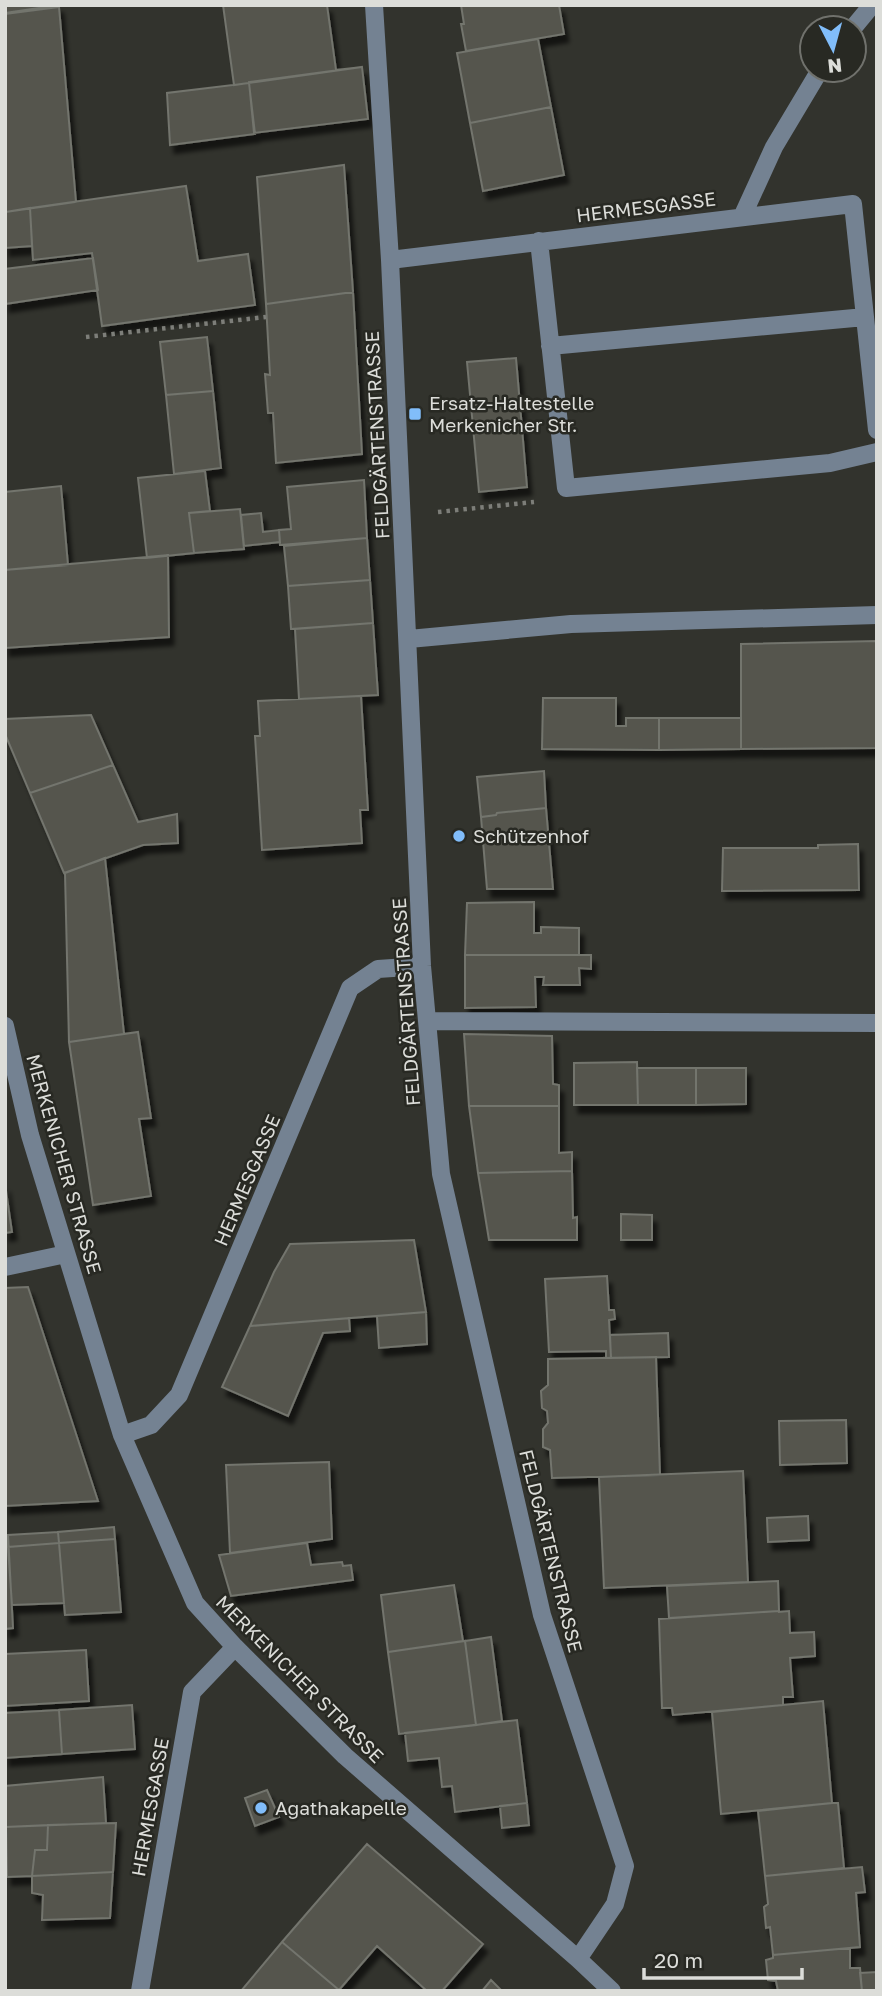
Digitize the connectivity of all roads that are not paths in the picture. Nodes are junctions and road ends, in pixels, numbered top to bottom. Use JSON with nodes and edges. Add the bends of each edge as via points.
{"nodes":[{"id":1,"x":374,"y":5,"type":"edge"},
{"id":2,"x":812,"y":84,"type":"edge"},
{"id":3,"x":742,"y":217,"type":"junction"},
{"id":4,"x":539,"y":241,"type":"junction"},
{"id":5,"x":390,"y":260,"type":"junction"},
{"id":6,"x":865,"y":317,"type":"junction"},
{"id":7,"x":550,"y":346,"type":"junction"},
{"id":8,"x":877,"y":430,"type":"edge"},
{"id":9,"x":877,"y":452,"type":"edge"},
{"id":10,"x":877,"y":615,"type":"edge"},
{"id":11,"x":409,"y":639,"type":"junction"},
{"id":12,"x":422,"y":966,"type":"junction"},
{"id":13,"x":428,"y":1021,"type":"junction"},
{"id":14,"x":877,"y":1023,"type":"edge"},
{"id":15,"x":5,"y":1026,"type":"edge"},
{"id":16,"x":66,"y":1254,"type":"junction"},
{"id":17,"x":5,"y":1267,"type":"edge"},
{"id":18,"x":122,"y":1435,"type":"junction"},
{"id":19,"x":235,"y":1647,"type":"junction"},
{"id":20,"x":578,"y":1959,"type":"junction"},
{"id":21,"x":140,"y":1991,"type":"edge"},
{"id":22,"x":612,"y":1991,"type":"edge"}],
"edges":[{"from":1,"to":5,"type":"street","name":"FELDGÄRTENSTRASSE"},
{"from":2,"to":3,"type":"street","name":"HERMESGASSE","via":[[774,147]]},
{"from":3,"to":4,"type":"street","name":"HERMESGASSE"},
{"from":3,"to":6,"type":"street","via":[[853,204]]},
{"from":4,"to":5,"type":"street","name":"HERMESGASSE"},
{"from":4,"to":7,"type":"street"},
{"from":5,"to":11,"type":"street","name":"FELDGÄRTENSTRASSE"},
{"from":6,"to":7,"type":"street"},
{"from":6,"to":8,"type":"street"},
{"from":7,"to":9,"type":"street","via":[[566,488],[830,463]]},
{"from":10,"to":11,"type":"street","via":[[571,624]]},
{"from":11,"to":12,"type":"street","name":"FELDGÄRTENSTRASSE"},
{"from":12,"to":13,"type":"street","name":"FELDGÄRTENSTRASSE"},
{"from":12,"to":18,"type":"street","name":"HERMESGASSE","via":[[378,969],[350,988],[180,1395],[151,1424]]},
{"from":13,"to":14,"type":"street"},
{"from":13,"to":20,"type":"street","name":"FELDGÄRTENSTRASSE","via":[[441,1174],[539,1602],[625,1866],[615,1904]]},
{"from":15,"to":16,"type":"street","name":"MERKENICHER STRASSE","via":[[30,1135]]},
{"from":16,"to":17,"type":"street"},
{"from":16,"to":18,"type":"street","name":"MERKENICHER STRASSE"},
{"from":18,"to":19,"type":"street","name":"MERKENICHER STRASSE","via":[[195,1603]]},
{"from":19,"to":20,"type":"street","name":"MERKENICHER STRASSE","via":[[345,1756]]},
{"from":19,"to":21,"type":"street","name":"HERMESGASSE","via":[[192,1692]]},
{"from":20,"to":22,"type":"street","name":"MERKENICHER STRASSE"}]}
